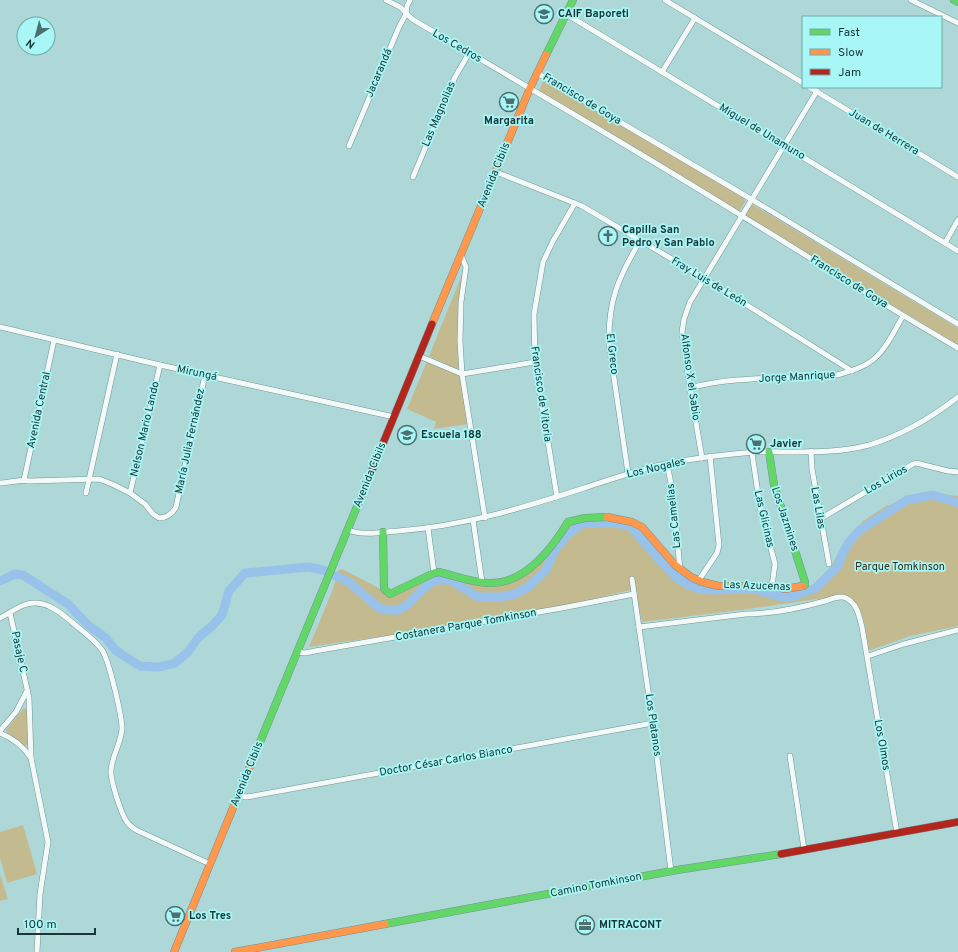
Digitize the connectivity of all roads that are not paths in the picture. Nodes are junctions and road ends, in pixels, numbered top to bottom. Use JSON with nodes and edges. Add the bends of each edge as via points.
{"nodes":[{"id":1,"x":386,"y":0,"type":"edge"},
{"id":2,"x":410,"y":0,"type":"edge"},
{"id":3,"x":572,"y":0,"type":"edge"},
{"id":4,"x":665,"y":0,"type":"edge"},
{"id":5,"x":911,"y":0,"type":"edge"},
{"id":6,"x":954,"y":0,"type":"edge"},
{"id":7,"x":958,"y":2,"type":"edge"},
{"id":8,"x":406,"y":14,"type":"junction"},
{"id":9,"x":566,"y":14,"type":"junction"},
{"id":10,"x":695,"y":18,"type":"junction"},
{"id":11,"x":958,"y":23,"type":"edge"},
{"id":12,"x":469,"y":53,"type":"junction"},
{"id":13,"x":662,"y":72,"type":"junction"},
{"id":14,"x":537,"y":73,"type":"junction"},
{"id":15,"x":802,"y":82,"type":"edge"},
{"id":16,"x":530,"y":88,"type":"junction"},
{"id":17,"x":811,"y":88,"type":"edge"},
{"id":18,"x":817,"y":92,"type":"junction"},
{"id":19,"x":784,"y":145,"type":"junction"},
{"id":20,"x":349,"y":146,"type":"dead end"},
{"id":21,"x":496,"y":172,"type":"junction"},
{"id":22,"x":413,"y":177,"type":"dead end"},
{"id":23,"x":958,"y":177,"type":"edge"},
{"id":24,"x":751,"y":199,"type":"junction"},
{"id":25,"x":575,"y":203,"type":"junction"},
{"id":26,"x":741,"y":215,"type":"junction"},
{"id":27,"x":958,"y":220,"type":"edge"},
{"id":28,"x":640,"y":241,"type":"junction"},
{"id":29,"x":945,"y":243,"type":"junction"},
{"id":30,"x":958,"y":251,"type":"edge"},
{"id":31,"x":461,"y":255,"type":"junction"},
{"id":32,"x":704,"y":278,"type":"junction"},
{"id":33,"x":903,"y":316,"type":"junction"},
{"id":34,"x":958,"y":324,"type":"edge"},
{"id":35,"x":0,"y":327,"type":"edge"},
{"id":36,"x":54,"y":340,"type":"junction"},
{"id":37,"x":958,"y":348,"type":"edge"},
{"id":38,"x":117,"y":354,"type":"junction"},
{"id":39,"x":419,"y":356,"type":"junction"},
{"id":40,"x":534,"y":362,"type":"junction"},
{"id":41,"x":160,"y":365,"type":"junction"},
{"id":42,"x":852,"y":371,"type":"junction"},
{"id":43,"x":462,"y":374,"type":"junction"},
{"id":44,"x":205,"y":375,"type":"junction"},
{"id":45,"x":690,"y":388,"type":"junction"},
{"id":46,"x":958,"y":397,"type":"edge"},
{"id":47,"x":394,"y":417,"type":"junction"},
{"id":48,"x":811,"y":451,"type":"junction"},
{"id":49,"x":769,"y":452,"type":"junction"},
{"id":50,"x":752,"y":453,"type":"junction"},
{"id":51,"x":710,"y":456,"type":"junction"},
{"id":52,"x":702,"y":458,"type":"junction"},
{"id":53,"x":667,"y":464,"type":"junction"},
{"id":54,"x":958,"y":472,"type":"edge"},
{"id":55,"x":628,"y":473,"type":"junction"},
{"id":56,"x":90,"y":479,"type":"junction"},
{"id":57,"x":24,"y":480,"type":"junction"},
{"id":58,"x":0,"y":483,"type":"edge"},
{"id":59,"x":86,"y":493,"type":"dead end"},
{"id":60,"x":130,"y":493,"type":"junction"},
{"id":61,"x":557,"y":496,"type":"junction"},
{"id":62,"x":485,"y":518,"type":"junction"},
{"id":63,"x":820,"y":519,"type":"junction"},
{"id":64,"x":473,"y":520,"type":"junction"},
{"id":65,"x":428,"y":528,"type":"junction"},
{"id":66,"x":348,"y":530,"type":"junction"},
{"id":67,"x":383,"y":532,"type":"junction"},
{"id":68,"x":829,"y":564,"type":"dead end"},
{"id":69,"x":680,"y":570,"type":"junction"},
{"id":70,"x":434,"y":572,"type":"junction"},
{"id":71,"x":632,"y":579,"type":"dead end"},
{"id":72,"x":698,"y":580,"type":"junction"},
{"id":73,"x":482,"y":582,"type":"junction"},
{"id":74,"x":805,"y":585,"type":"joint"},
{"id":75,"x":772,"y":586,"type":"junction"},
{"id":76,"x":634,"y":594,"type":"junction"},
{"id":77,"x":10,"y":613,"type":"junction"},
{"id":78,"x":0,"y":618,"type":"edge"},
{"id":79,"x":640,"y":627,"type":"junction"},
{"id":80,"x":958,"y":630,"type":"edge"},
{"id":81,"x":298,"y":652,"type":"junction"},
{"id":82,"x":868,"y":656,"type":"junction"},
{"id":83,"x":27,"y":691,"type":"junction"},
{"id":84,"x":653,"y":724,"type":"junction"},
{"id":85,"x":0,"y":732,"type":"edge"},
{"id":86,"x":790,"y":756,"type":"dead end"},
{"id":87,"x":31,"y":758,"type":"junction"},
{"id":88,"x":238,"y":796,"type":"junction"},
{"id":89,"x":958,"y":822,"type":"edge"},
{"id":90,"x":897,"y":833,"type":"junction"},
{"id":91,"x":804,"y":849,"type":"junction"},
{"id":92,"x":210,"y":864,"type":"junction"},
{"id":93,"x":672,"y":871,"type":"junction"},
{"id":94,"x":37,"y":952,"type":"edge"},
{"id":95,"x":174,"y":952,"type":"edge"},
{"id":96,"x":234,"y":952,"type":"edge"}],
"edges":[{"from":1,"to":8,"type":"street","name":"Los Cedros","via":[[400,7]]},
{"from":2,"to":8,"type":"street","name":"Jacarandá"},
{"from":3,"to":9,"type":"main road","name":"Avenida Cibils"},
{"from":4,"to":10,"type":"street"},
{"from":5,"to":11,"type":"street"},
{"from":6,"to":7,"type":"main road"},
{"from":8,"to":12,"type":"street","name":"Los Cedros"},
{"from":8,"to":20,"type":"street","name":"Jacarandá"},
{"from":9,"to":13,"type":"street","name":"Miguel de Unamuno"},
{"from":9,"to":14,"type":"main road","name":"Avenida Cibils"},
{"from":10,"to":13,"type":"street"},
{"from":10,"to":15,"type":"street"},
{"from":12,"to":16,"type":"street","name":"Los Cedros"},
{"from":12,"to":22,"type":"street","name":"Las Magnolias","via":[[455,77]]},
{"from":13,"to":19,"type":"street","name":"Miguel de Unamuno"},
{"from":14,"to":16,"type":"main road","name":"Avenida Cibils"},
{"from":14,"to":24,"type":"street","name":"Francisco de Goya"},
{"from":16,"to":21,"type":"main road","name":"Avenida Cibils"},
{"from":16,"to":26,"type":"street","name":"Francisco de Goya"},
{"from":17,"to":18,"type":"street","name":"Juan de Herrera"},
{"from":18,"to":19,"type":"street"},
{"from":18,"to":23,"type":"street","name":"Juan de Herrera"},
{"from":19,"to":24,"type":"street"},
{"from":19,"to":29,"type":"street","name":"Miguel de Unamuno"},
{"from":21,"to":25,"type":"street","name":"Fray Luis de León"},
{"from":21,"to":31,"type":"main road","name":"Avenida Cibils"},
{"from":24,"to":26,"type":"street"},
{"from":24,"to":34,"type":"street","name":"Francisco de Goya"},
{"from":25,"to":28,"type":"street","name":"Fray Luis de León"},
{"from":25,"to":40,"type":"street","name":"Francisco de Vitoria","via":[[544,262],[534,314]]},
{"from":26,"to":32,"type":"street","name":"Alfonso X el Sabio"},
{"from":26,"to":33,"type":"street","name":"Francisco de Goya"},
{"from":27,"to":29,"type":"street"},
{"from":28,"to":32,"type":"street","name":"Fray Luis de León"},
{"from":28,"to":55,"type":"street","name":"El Greco","via":[[618,281],[609,325],[609,344]]},
{"from":29,"to":30,"type":"street","name":"Miguel de Unamuno"},
{"from":31,"to":39,"type":"main road","name":"Avenida Cibils"},
{"from":31,"to":43,"type":"street","via":[[466,267],[461,302]]},
{"from":32,"to":42,"type":"street","name":"Fray Luis de León"},
{"from":32,"to":45,"type":"street","name":"Alfonso X el Sabio","via":[[690,302],[682,332]]},
{"from":33,"to":37,"type":"street","name":"Francisco de Goya"},
{"from":33,"to":42,"type":"street","name":"Jorge Manrique","via":[[877,355],[870,362]]},
{"from":35,"to":36,"type":"street","name":"Mirungá"},
{"from":36,"to":38,"type":"street","name":"Mirungá"},
{"from":36,"to":57,"type":"street","name":"Avenida Central"},
{"from":38,"to":41,"type":"street","name":"Mirungá"},
{"from":38,"to":56,"type":"street"},
{"from":39,"to":43,"type":"street"},
{"from":39,"to":47,"type":"main road","name":"Avenida Cibils"},
{"from":40,"to":43,"type":"street"},
{"from":40,"to":61,"type":"street","name":"Francisco de Vitoria"},
{"from":41,"to":44,"type":"street","name":"Mirungá"},
{"from":41,"to":60,"type":"street","name":"Nelson Mario Lando"},
{"from":42,"to":45,"type":"street","name":"Jorge Manrique","via":[[818,377],[799,376],[704,384]]},
{"from":43,"to":62,"type":"street"},
{"from":44,"to":47,"type":"street","name":"Mirungá"},
{"from":44,"to":60,"type":"street","name":"María Julia Fernández","via":[[173,512],[159,518]]},
{"from":45,"to":52,"type":"street","name":"Alfonso X el Sabio"},
{"from":46,"to":48,"type":"street","name":"Los Nogales","via":[[918,425],[883,440],[844,449]]},
{"from":47,"to":66,"type":"main road","name":"Avenida Cibils"},
{"from":48,"to":49,"type":"street","name":"Los Nogales"},
{"from":48,"to":63,"type":"street","name":"Las Lilas"},
{"from":49,"to":50,"type":"street","name":"Los Nogales"},
{"from":49,"to":74,"type":"main road","name":"Los Jazmines","via":[[774,485],[804,574]]},
{"from":50,"to":51,"type":"street","name":"Los Nogales"},
{"from":50,"to":75,"type":"street","name":"Las Glicinas","via":[[760,507],[775,564]]},
{"from":51,"to":52,"type":"street","name":"Los Nogales"},
{"from":51,"to":72,"type":"street","via":[[719,545],[717,553]]},
{"from":52,"to":53,"type":"street","name":"Los Nogales"},
{"from":53,"to":55,"type":"street","name":"Los Nogales"},
{"from":53,"to":69,"type":"street","name":"Las Camelias","via":[[673,493]]},
{"from":54,"to":63,"type":"street","name":"Los Lirios","via":[[916,463]]},
{"from":55,"to":61,"type":"street","name":"Los Nogales"},
{"from":56,"to":57,"type":"street"},
{"from":56,"to":59,"type":"street"},
{"from":56,"to":60,"type":"street","via":[[99,479]]},
{"from":57,"to":58,"type":"street"},
{"from":61,"to":62,"type":"street","name":"Los Nogales"},
{"from":62,"to":64,"type":"street","name":"Los Nogales"},
{"from":63,"to":68,"type":"street","name":"Las Lilas"},
{"from":64,"to":65,"type":"street","name":"Los Nogales"},
{"from":64,"to":73,"type":"street"},
{"from":65,"to":67,"type":"street","name":"Los Nogales"},
{"from":65,"to":70,"type":"street"},
{"from":66,"to":67,"type":"street","name":"Los Nogales","via":[[359,533]]},
{"from":66,"to":81,"type":"main road","name":"Avenida Cibils"},
{"from":67,"to":70,"type":"main road","via":[[384,589],[388,593],[393,593]]},
{"from":69,"to":72,"type":"main road","name":"Las Azucenas"},
{"from":69,"to":73,"type":"main road","name":"Las Azucenas","via":[[641,526],[634,522],[593,516],[568,522],[547,552],[520,574],[493,584]]},
{"from":70,"to":73,"type":"main road","name":"Las Azucenas"},
{"from":71,"to":76,"type":"street","name":"Los Platanos"},
{"from":72,"to":75,"type":"main road","name":"Las Azucenas","via":[[713,585]]},
{"from":74,"to":75,"type":"main road","name":"Las Azucenas","via":[[786,589]]},
{"from":76,"to":79,"type":"street","name":"Los Platanos"},
{"from":76,"to":81,"type":"street","name":"Costanera Parque Tomkinson","via":[[305,653]]},
{"from":77,"to":78,"type":"street"},
{"from":77,"to":83,"type":"street","name":"Pasaje C"},
{"from":77,"to":92,"type":"street","via":[[23,605],[44,604],[58,611],[102,650],[107,660],[122,724],[111,778],[123,815],[136,830]]},
{"from":79,"to":82,"type":"street","via":[[762,614],[844,597],[855,605],[858,611]]},
{"from":79,"to":84,"type":"street","name":"Los Platanos"},
{"from":80,"to":82,"type":"street"},
{"from":81,"to":88,"type":"main road","name":"Avenida Cibils"},
{"from":82,"to":90,"type":"street","name":"Los Olmos"},
{"from":83,"to":85,"type":"street","via":[[16,712]]},
{"from":83,"to":87,"type":"street","name":"Pasaje C"},
{"from":84,"to":88,"type":"street","name":"Doctor César Carlos Bianco","via":[[253,796]]},
{"from":84,"to":93,"type":"street","name":"Los Platanos"},
{"from":85,"to":87,"type":"street","via":[[16,741]]},
{"from":86,"to":91,"type":"street"},
{"from":87,"to":94,"type":"street","name":"Pasaje C","via":[[48,842],[40,886]]},
{"from":88,"to":92,"type":"main road","name":"Avenida Cibils"},
{"from":89,"to":90,"type":"main road","name":"Camino Tomkinson"},
{"from":90,"to":91,"type":"main road","name":"Camino Tomkinson"},
{"from":91,"to":93,"type":"main road","name":"Camino Tomkinson"},
{"from":92,"to":95,"type":"main road","name":"Avenida Cibils"},
{"from":93,"to":96,"type":"main road","name":"Camino Tomkinson"}]}
